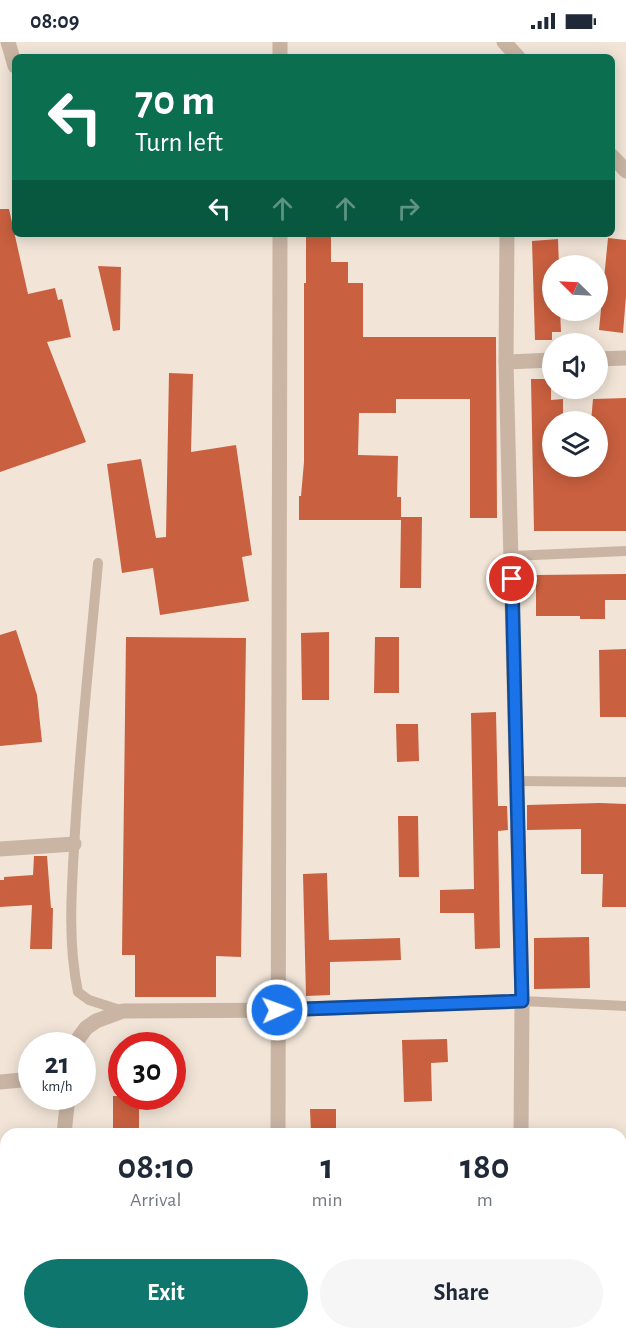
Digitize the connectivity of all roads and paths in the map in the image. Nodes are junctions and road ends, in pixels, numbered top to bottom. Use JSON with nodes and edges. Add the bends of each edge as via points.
{"nodes":[{"id":1,"x":615,"y":159,"type":"edge"},
{"id":2,"x":626,"y":171,"type":"edge"},
{"id":3,"x":280,"y":237,"type":"edge"},
{"id":4,"x":507,"y":237,"type":"edge"},
{"id":5,"x":626,"y":358,"type":"edge"},
{"id":6,"x":608,"y":359,"type":"edge"},
{"id":7,"x":542,"y":360,"type":"edge"},
{"id":8,"x":507,"y":362,"type":"junction"},
{"id":9,"x":626,"y":550,"type":"edge"},
{"id":10,"x":512,"y":556,"type":"junction"},
{"id":11,"x":98,"y":563,"type":"dead end"},
{"id":12,"x":517,"y":781,"type":"junction"},
{"id":13,"x":626,"y":782,"type":"edge"},
{"id":14,"x":74,"y":844,"type":"junction"},
{"id":15,"x":0,"y":849,"type":"edge"},
{"id":16,"x":522,"y":1001,"type":"junction"},
{"id":17,"x":626,"y":1006,"type":"edge"},
{"id":18,"x":277,"y":1010,"type":"junction"},
{"id":19,"x":123,"y":1011,"type":"junction"},
{"id":20,"x":83,"y":1032,"type":"edge"},
{"id":21,"x":18,"y":1080,"type":"edge"},
{"id":22,"x":0,"y":1082,"type":"edge"},
{"id":23,"x":67,"y":1110,"type":"edge"},
{"id":24,"x":65,"y":1128,"type":"edge"},
{"id":25,"x":278,"y":1128,"type":"edge"},
{"id":26,"x":521,"y":1128,"type":"edge"}],
"edges":[{"from":1,"to":2,"type":"street"},
{"from":3,"to":18,"type":"street"},
{"from":4,"to":8,"type":"street"},
{"from":5,"to":6,"type":"street"},
{"from":7,"to":8,"type":"street"},
{"from":8,"to":10,"type":"street"},
{"from":9,"to":10,"type":"lane"},
{"from":10,"to":12,"type":"street"},
{"from":11,"to":14,"type":"lane"},
{"from":12,"to":13,"type":"lane"},
{"from":12,"to":16,"type":"street"},
{"from":14,"to":15,"type":"street"},
{"from":14,"to":19,"type":"lane","via":[[71,892],[78,992],[89,1000]]},
{"from":16,"to":17,"type":"lane"},
{"from":16,"to":18,"type":"street"},
{"from":16,"to":26,"type":"street"},
{"from":18,"to":19,"type":"street"},
{"from":18,"to":25,"type":"street"},
{"from":19,"to":20,"type":"street","via":[[96,1021]]},
{"from":21,"to":22,"type":"street"},
{"from":23,"to":24,"type":"street"}]}
